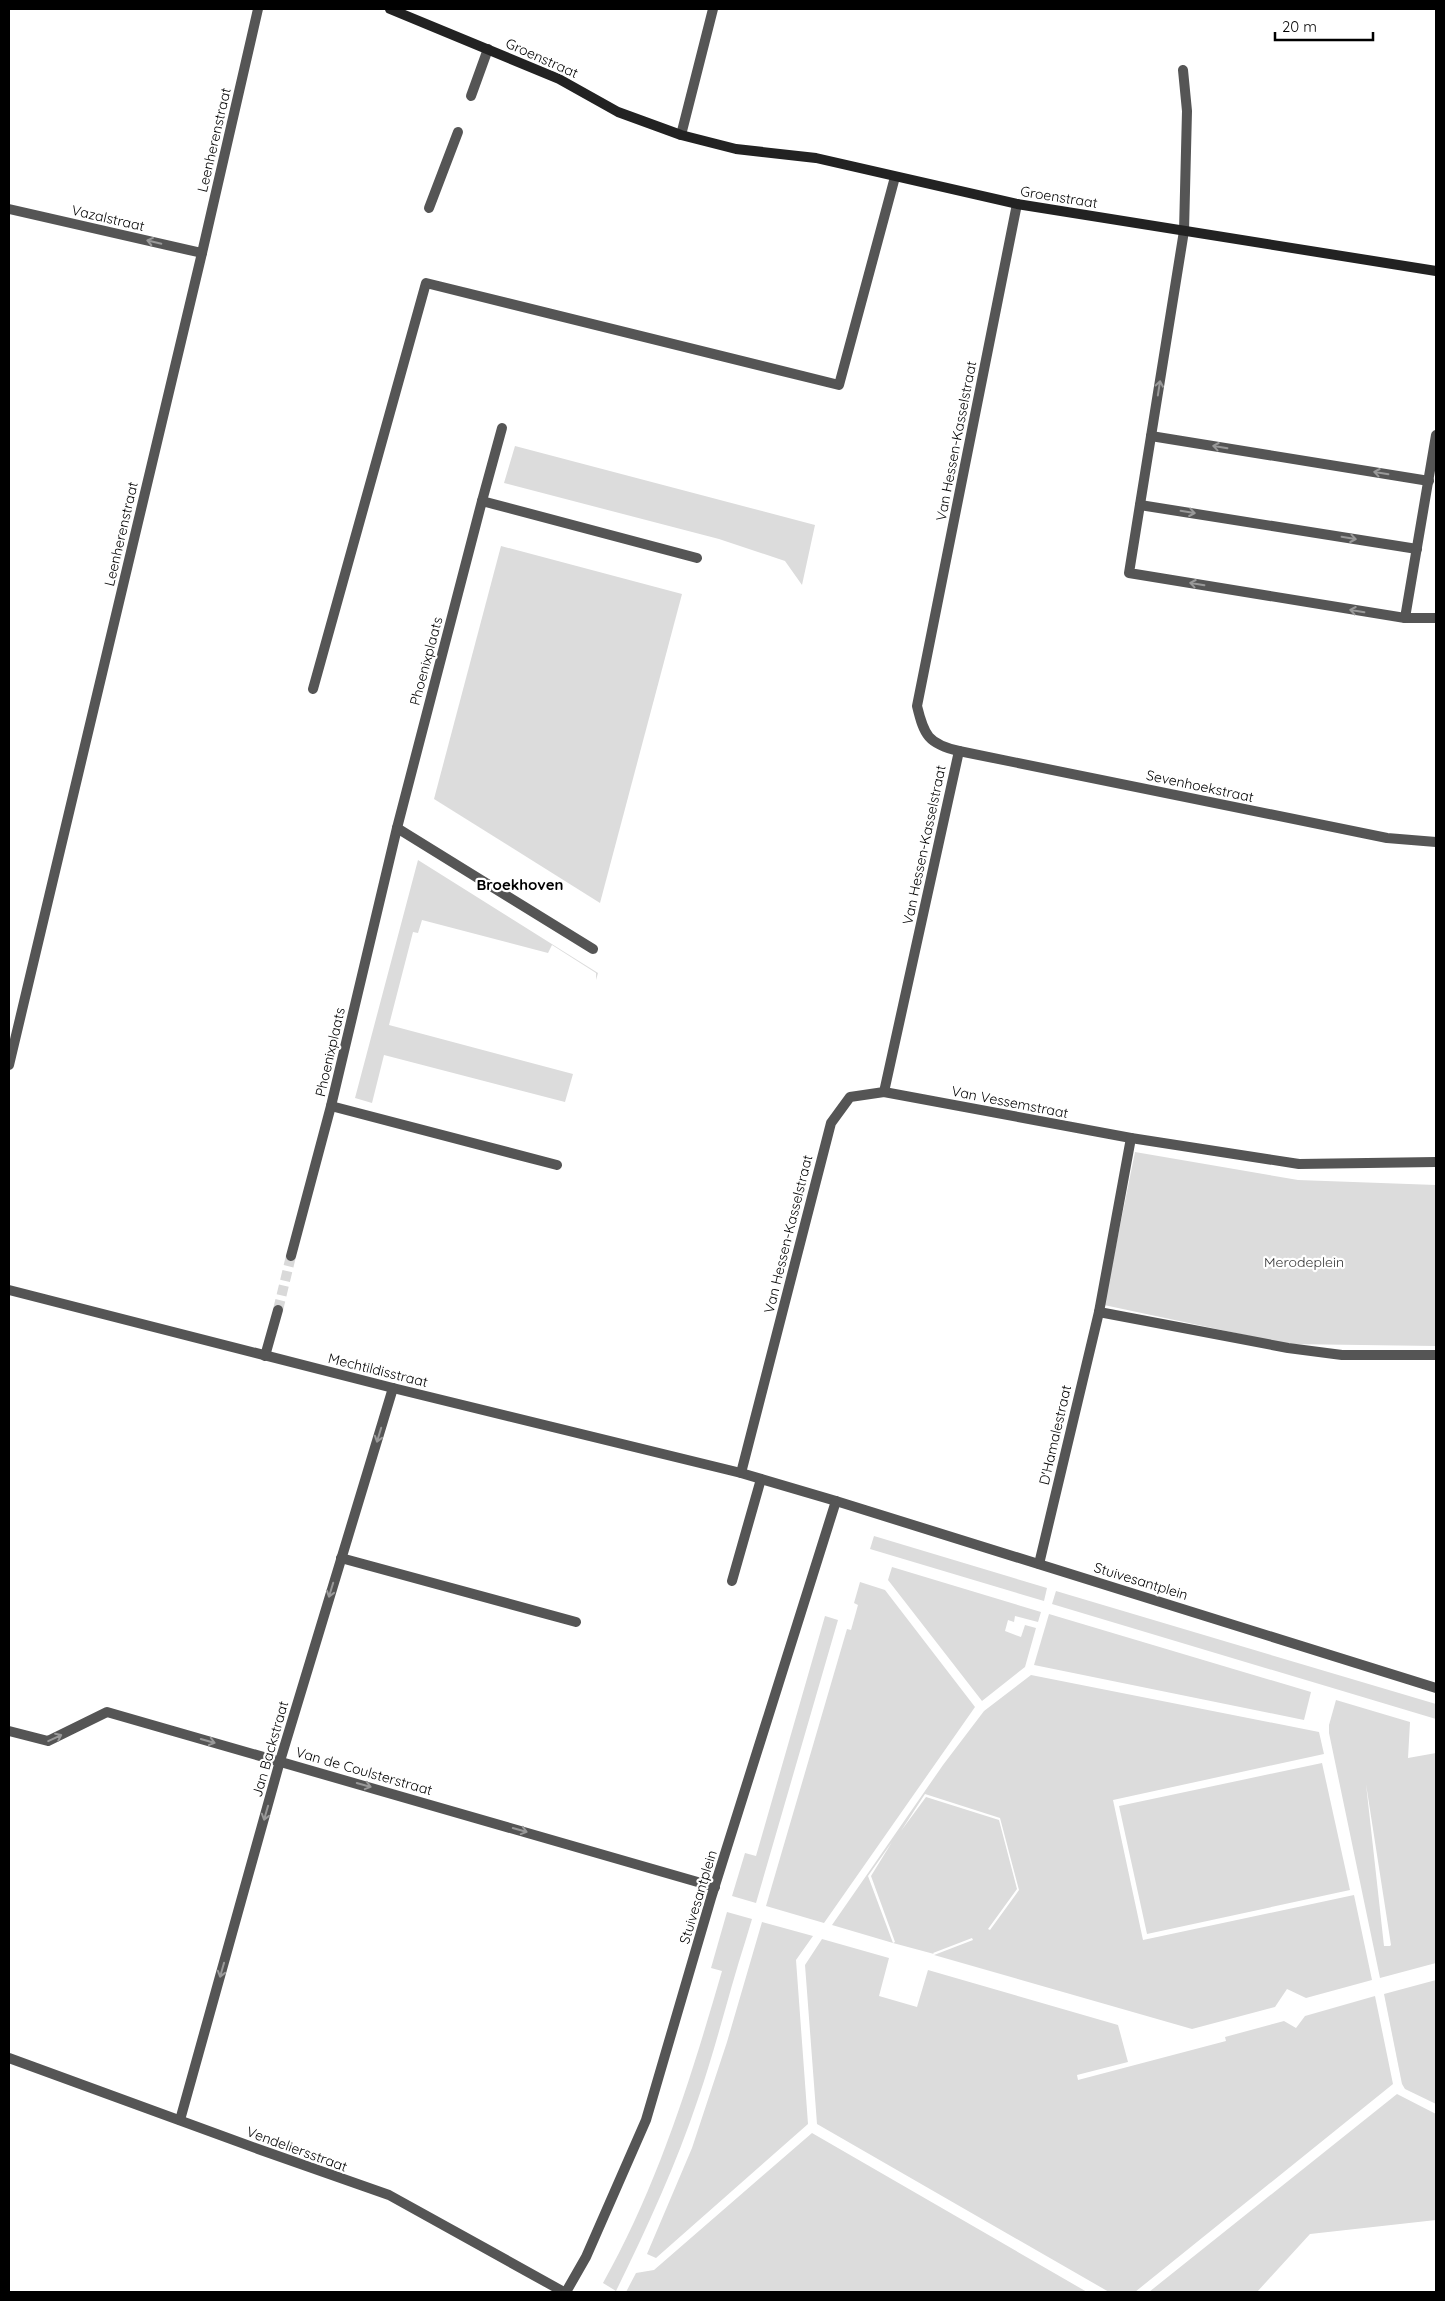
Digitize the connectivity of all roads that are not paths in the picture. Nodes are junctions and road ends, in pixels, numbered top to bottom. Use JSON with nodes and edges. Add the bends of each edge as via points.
{"nodes":[{"id":1,"x":258,"y":9,"type":"edge"},
{"id":2,"x":390,"y":9,"type":"edge"},
{"id":3,"x":713,"y":9,"type":"edge"},
{"id":4,"x":488,"y":49,"type":"junction"},
{"id":5,"x":1183,"y":70,"type":"dead end"},
{"id":6,"x":471,"y":96,"type":"dead end"},
{"id":7,"x":458,"y":132,"type":"dead end"},
{"id":8,"x":681,"y":135,"type":"junction"},
{"id":9,"x":895,"y":176,"type":"junction"},
{"id":10,"x":1017,"y":204,"type":"junction"},
{"id":11,"x":429,"y":208,"type":"dead end"},
{"id":12,"x":9,"y":209,"type":"edge"},
{"id":13,"x":1184,"y":231,"type":"junction"},
{"id":14,"x":202,"y":253,"type":"junction"},
{"id":15,"x":1436,"y":271,"type":"edge"},
{"id":16,"x":502,"y":428,"type":"dead end"},
{"id":17,"x":1436,"y":435,"type":"edge"},
{"id":18,"x":1151,"y":436,"type":"junction"},
{"id":19,"x":1435,"y":452,"type":"edge"},
{"id":20,"x":1429,"y":480,"type":"junction"},
{"id":21,"x":482,"y":501,"type":"junction"},
{"id":22,"x":1140,"y":505,"type":"junction"},
{"id":23,"x":1417,"y":549,"type":"junction"},
{"id":24,"x":697,"y":558,"type":"dead end"},
{"id":25,"x":1405,"y":618,"type":"junction"},
{"id":26,"x":1436,"y":618,"type":"edge"},
{"id":27,"x":313,"y":689,"type":"dead end"},
{"id":28,"x":959,"y":750,"type":"junction"},
{"id":29,"x":397,"y":828,"type":"junction"},
{"id":30,"x":1436,"y":842,"type":"edge"},
{"id":31,"x":593,"y":949,"type":"dead end"},
{"id":32,"x":9,"y":1065,"type":"edge"},
{"id":33,"x":884,"y":1092,"type":"junction"},
{"id":34,"x":331,"y":1106,"type":"junction"},
{"id":35,"x":1131,"y":1138,"type":"junction"},
{"id":36,"x":1436,"y":1162,"type":"edge"},
{"id":37,"x":558,"y":1165,"type":"dead end"},
{"id":38,"x":291,"y":1256,"type":"tunnel mouth"},
{"id":39,"x":9,"y":1290,"type":"edge"},
{"id":40,"x":278,"y":1310,"type":"tunnel mouth"},
{"id":41,"x":1099,"y":1312,"type":"junction"},
{"id":42,"x":1436,"y":1355,"type":"edge"},
{"id":43,"x":265,"y":1356,"type":"junction"},
{"id":44,"x":393,"y":1388,"type":"junction"},
{"id":45,"x":741,"y":1474,"type":"junction"},
{"id":46,"x":761,"y":1479,"type":"junction"},
{"id":47,"x":836,"y":1501,"type":"junction"},
{"id":48,"x":341,"y":1558,"type":"junction"},
{"id":49,"x":1039,"y":1564,"type":"junction"},
{"id":50,"x":732,"y":1581,"type":"dead end"},
{"id":51,"x":576,"y":1622,"type":"dead end"},
{"id":52,"x":1436,"y":1688,"type":"edge"},
{"id":53,"x":9,"y":1731,"type":"edge"},
{"id":54,"x":280,"y":1761,"type":"junction"},
{"id":55,"x":715,"y":1887,"type":"junction"},
{"id":56,"x":9,"y":2058,"type":"edge"},
{"id":57,"x":180,"y":2120,"type":"junction"},
{"id":58,"x":565,"y":2292,"type":"edge"}],
"edges":[{"from":1,"to":14,"type":"street","name":"Leenherenstraat"},
{"from":2,"to":4,"type":"street","name":"Groenstraat"},
{"from":3,"to":8,"type":"street"},
{"from":4,"to":6,"type":"street"},
{"from":4,"to":8,"type":"street","name":"Groenstraat","via":[[560,79],[618,112]]},
{"from":5,"to":13,"type":"street","via":[[1187,111]]},
{"from":7,"to":11,"type":"street"},
{"from":8,"to":9,"type":"street","name":"Groenstraat","via":[[736,150],[816,158]]},
{"from":9,"to":10,"type":"street","name":"Groenstraat"},
{"from":9,"to":27,"type":"street","via":[[839,385],[426,283]]},
{"from":10,"to":13,"type":"street","name":"Groenstraat"},
{"from":10,"to":28,"type":"street","name":"Van Hessen-Kasselstraat","via":[[917,706],[923,731],[942,747]]},
{"from":14,"to":12,"type":"street","name":"Vazalstraat","one_way":true},
{"from":13,"to":15,"type":"street","name":"Groenstraat"},
{"from":18,"to":13,"type":"street","one_way":true},
{"from":14,"to":32,"type":"street","name":"Leenherenstraat"},
{"from":16,"to":21,"type":"street","name":"Phoenixplaats"},
{"from":17,"to":19,"type":"street"},
{"from":20,"to":18,"type":"street","one_way":true},
{"from":18,"to":22,"type":"street"},
{"from":19,"to":20,"type":"street"},
{"from":20,"to":23,"type":"street"},
{"from":21,"to":24,"type":"street"},
{"from":21,"to":29,"type":"street","name":"Phoenixplaats"},
{"from":22,"to":23,"type":"street","one_way":true},
{"from":25,"to":22,"type":"street","one_way":true,"via":[[1130,573]]},
{"from":23,"to":25,"type":"street"},
{"from":25,"to":26,"type":"street"},
{"from":28,"to":30,"type":"street","name":"Sevenhoekstraat","via":[[1387,838]]},
{"from":28,"to":33,"type":"street","name":"Van Hessen-Kasselstraat"},
{"from":29,"to":31,"type":"street"},
{"from":29,"to":34,"type":"street","name":"Phoenixplaats"},
{"from":33,"to":35,"type":"street","name":"Van Vessemstraat"},
{"from":33,"to":45,"type":"street","name":"Van Hessen-Kasselstraat","via":[[850,1097],[830,1123]]},
{"from":34,"to":37,"type":"street","name":"Phoenixplaats"},
{"from":34,"to":38,"type":"street","name":"Phoenixplaats"},
{"from":35,"to":36,"type":"street","via":[[1299,1164]]},
{"from":35,"to":41,"type":"street"},
{"from":39,"to":43,"type":"street","name":"Mechtildisstraat"},
{"from":40,"to":43,"type":"street"},
{"from":41,"to":42,"type":"street","via":[[1288,1348],[1342,1355]]},
{"from":41,"to":49,"type":"street","name":"D'Hamalestraat"},
{"from":43,"to":44,"type":"street","name":"Mechtildisstraat"},
{"from":44,"to":45,"type":"street","name":"Mechtildisstraat"},
{"from":44,"to":48,"type":"street","name":"Jan Backstraat","one_way":true},
{"from":45,"to":46,"type":"street","name":"Stuivesantplein"},
{"from":46,"to":47,"type":"street","name":"Stuivesantplein"},
{"from":46,"to":50,"type":"street"},
{"from":47,"to":49,"type":"street","name":"Stuivesantplein"},
{"from":47,"to":55,"type":"street","name":"Stuivesantplein"},
{"from":48,"to":51,"type":"street"},
{"from":48,"to":54,"type":"street","name":"Jan Backstraat","one_way":true},
{"from":49,"to":52,"type":"street","name":"Stuivesantplein"},
{"from":53,"to":54,"type":"street","name":"Van de Coulsterstraat","one_way":true,"via":[[48,1742],[107,1712]]},
{"from":54,"to":55,"type":"street","name":"Van de Coulsterstraat","one_way":true},
{"from":54,"to":57,"type":"street","name":"Jan Backstraat","one_way":true},
{"from":55,"to":58,"type":"street","name":"Stuivesantplein","via":[[646,2120],[586,2257]]},
{"from":56,"to":57,"type":"street","name":"Vendeliersstraat"},
{"from":57,"to":58,"type":"street","name":"Vendeliersstraat","via":[[389,2195]]}]}
